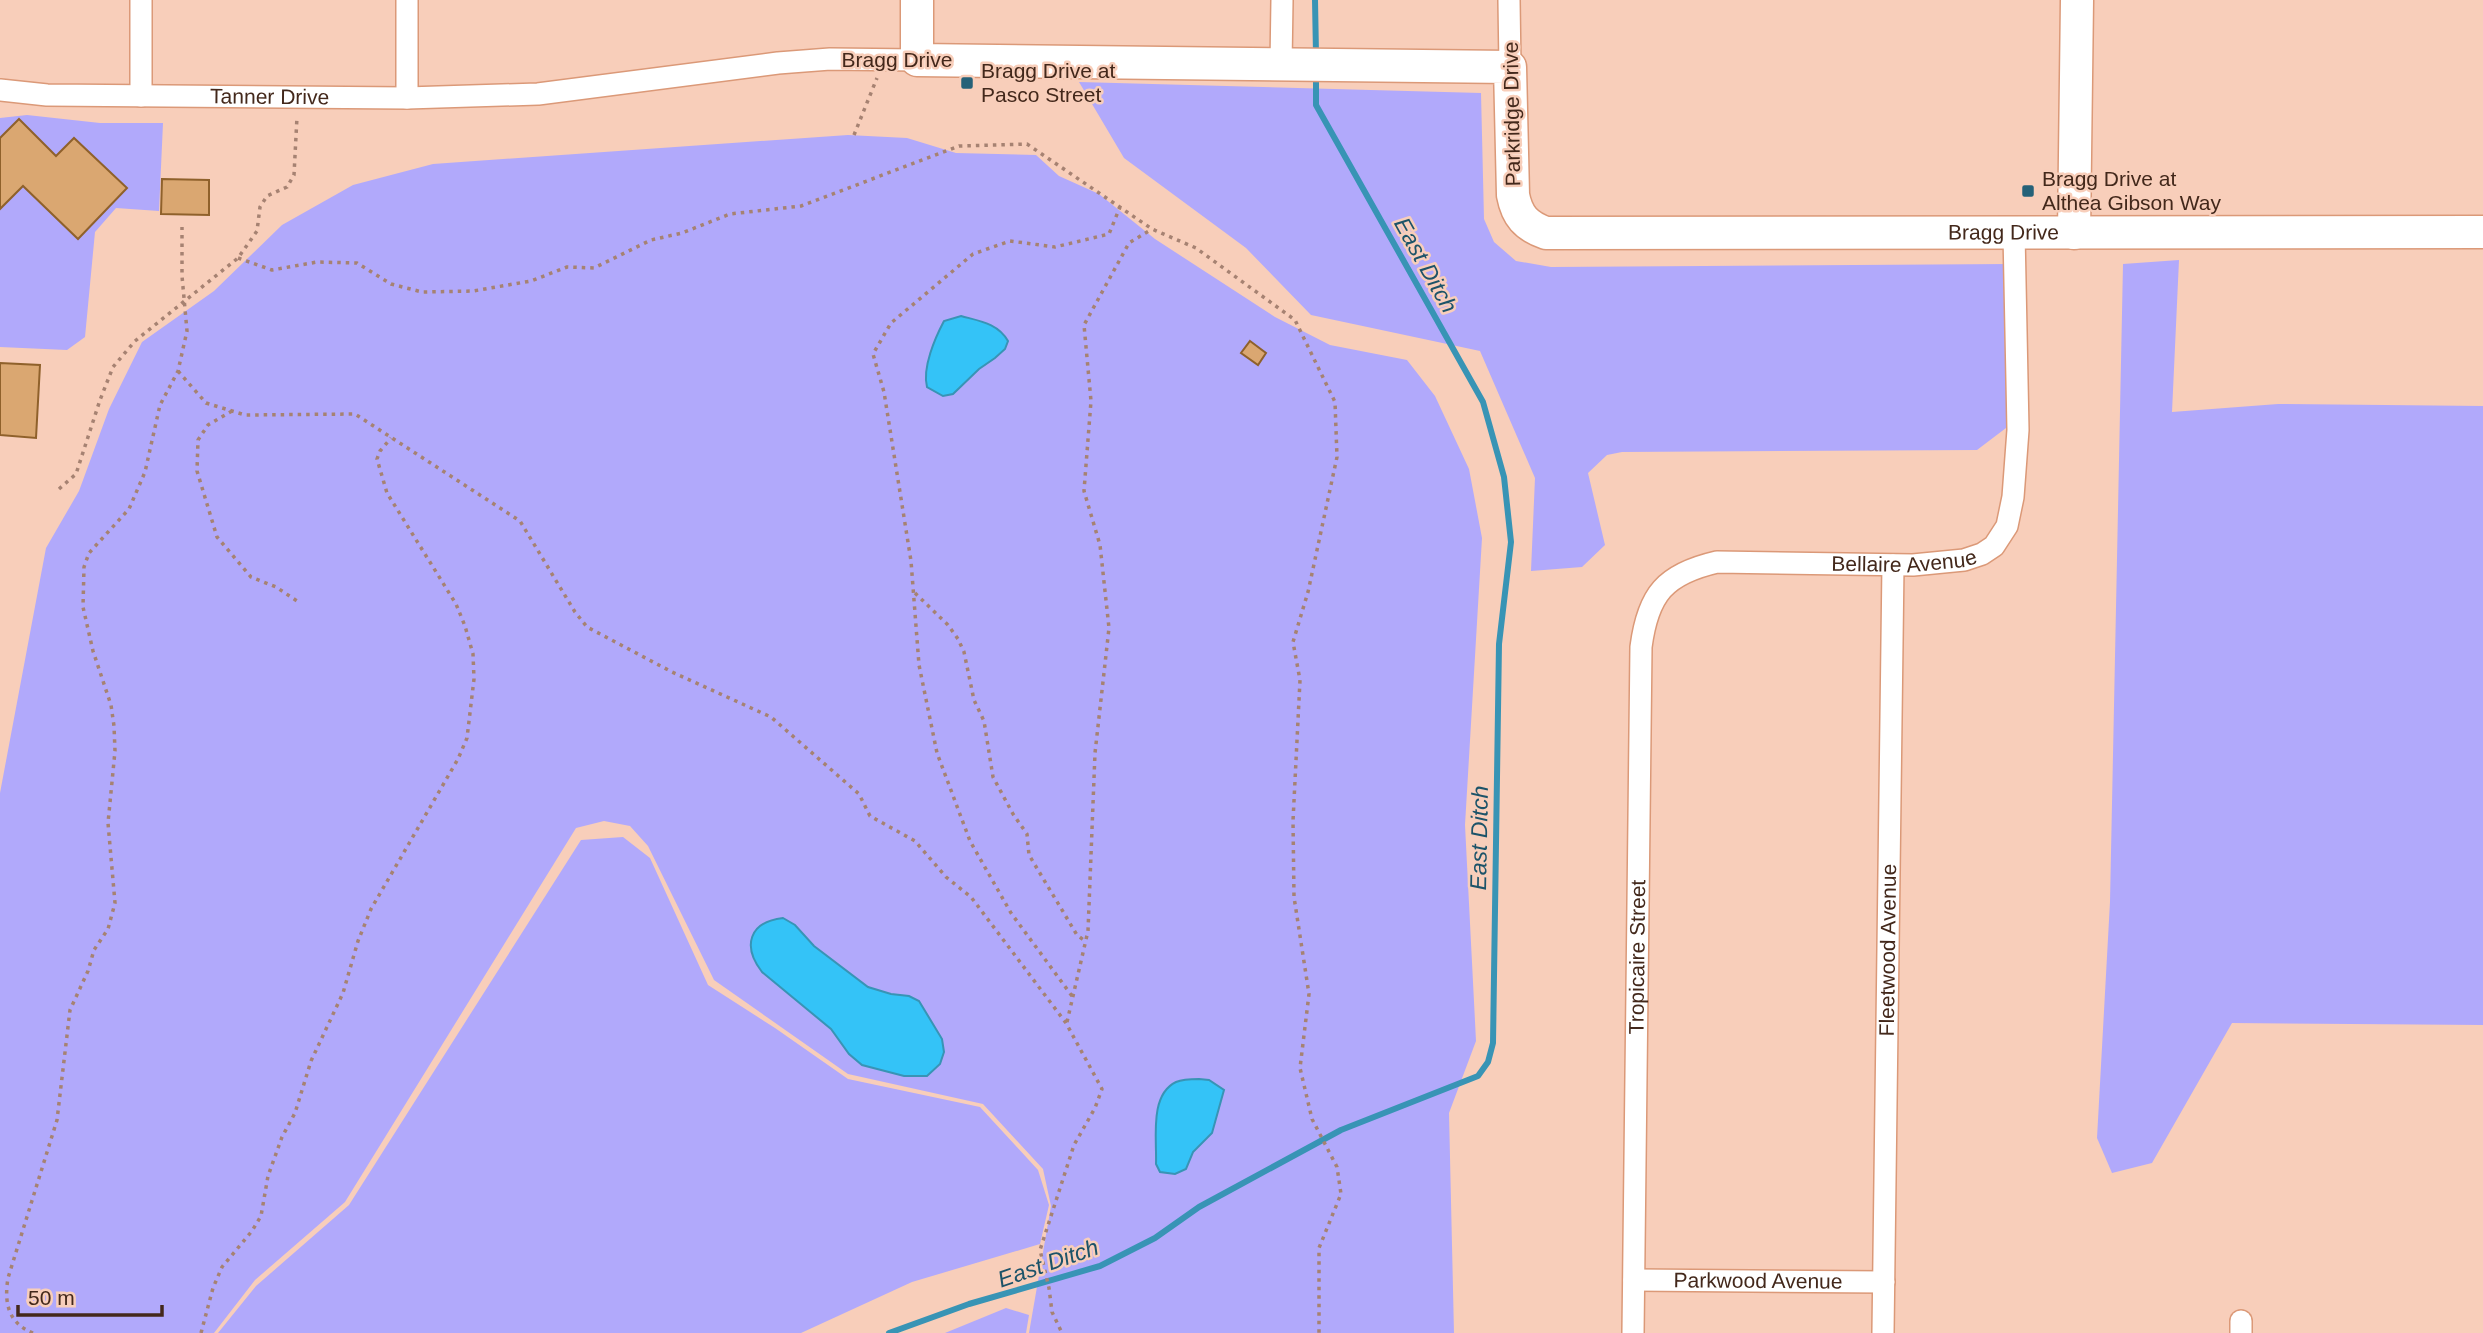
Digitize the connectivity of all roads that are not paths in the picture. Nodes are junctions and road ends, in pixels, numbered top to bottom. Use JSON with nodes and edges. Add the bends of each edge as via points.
{"nodes":[{"id":1,"x":141,"y":0,"type":"edge"},
{"id":2,"x":407,"y":0,"type":"edge"},
{"id":3,"x":917,"y":0,"type":"edge"},
{"id":4,"x":1282,"y":0,"type":"edge"},
{"id":5,"x":1510,"y":0,"type":"edge"},
{"id":6,"x":2077,"y":0,"type":"edge"},
{"id":7,"x":917,"y":60,"type":"junction"},
{"id":8,"x":1291,"y":64,"type":"junction"},
{"id":9,"x":1510,"y":67,"type":"junction"},
{"id":10,"x":0,"y":90,"type":"edge"},
{"id":11,"x":538,"y":93,"type":"joint"},
{"id":12,"x":141,"y":96,"type":"junction"},
{"id":13,"x":407,"y":98,"type":"junction"},
{"id":14,"x":1527,"y":223,"type":"joint"},
{"id":15,"x":2483,"y":232,"type":"edge"},
{"id":16,"x":2014,"y":233,"type":"junction"},
{"id":17,"x":2074,"y":233,"type":"junction"},
{"id":18,"x":1894,"y":565,"type":"junction"},
{"id":19,"x":1665,"y":584,"type":"joint"},
{"id":20,"x":1634,"y":1280,"type":"junction"},
{"id":21,"x":1884,"y":1282,"type":"junction"},
{"id":22,"x":1633,"y":1333,"type":"edge"},
{"id":23,"x":1884,"y":1333,"type":"edge"}],
"edges":[{"from":1,"to":12,"type":"street"},
{"from":2,"to":13,"type":"street"},
{"from":3,"to":7,"type":"street"},
{"from":4,"to":8,"type":"street"},
{"from":5,"to":9,"type":"street","name":"Parkridge Drive"},
{"from":6,"to":17,"type":"street"},
{"from":7,"to":8,"type":"street","name":"Bragg Drive"},
{"from":7,"to":11,"type":"street","name":"Bragg Drive","via":[[778,63]]},
{"from":8,"to":9,"type":"street","name":"Bragg Drive"},
{"from":9,"to":14,"type":"street","name":"Parkridge Drive","via":[[1513,195],[1516,209]]},
{"from":10,"to":12,"type":"street","name":"Tanner Drive"},
{"from":11,"to":13,"type":"street","name":"Tanner Drive"},
{"from":12,"to":13,"type":"street","name":"Tanner Drive"},
{"from":14,"to":16,"type":"street","name":"Bragg Drive","via":[[1546,233]]},
{"from":15,"to":17,"type":"street","name":"Bragg Drive"},
{"from":16,"to":17,"type":"street","name":"Bragg Drive"},
{"from":16,"to":18,"type":"street","name":"Bellaire Avenue","via":[[2018,430],[2007,526],[1994,546],[1982,554],[1964,560]]},
{"from":18,"to":19,"type":"street","name":"Bellaire Avenue","via":[[1717,562],[1696,567]]},
{"from":18,"to":21,"type":"street","name":"Fleetwood Avenue"},
{"from":19,"to":20,"type":"street","name":"Tropicaire Street","via":[[1650,606],[1641,647]]},
{"from":20,"to":21,"type":"street","name":"Parkwood Avenue"},
{"from":20,"to":22,"type":"street","name":"Tropicaire Street"},
{"from":21,"to":23,"type":"street","name":"Fleetwood Avenue"}]}
